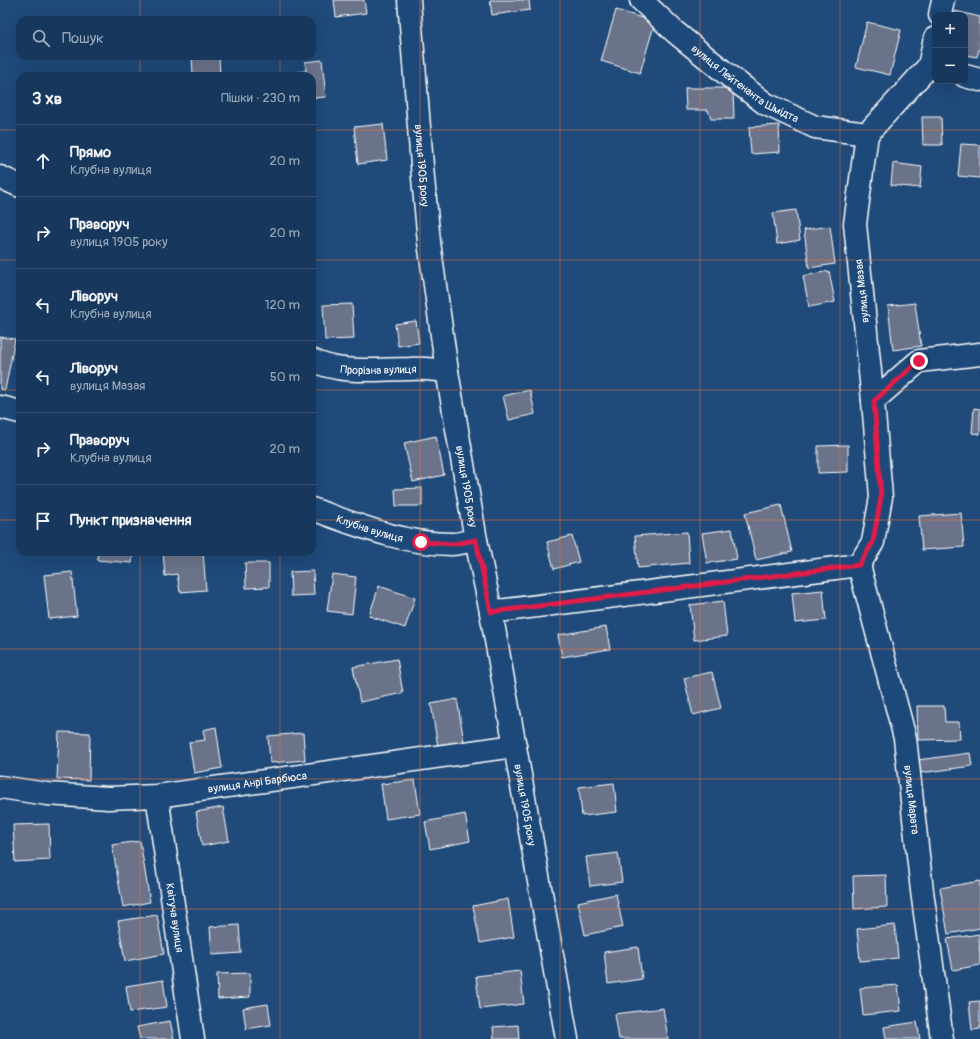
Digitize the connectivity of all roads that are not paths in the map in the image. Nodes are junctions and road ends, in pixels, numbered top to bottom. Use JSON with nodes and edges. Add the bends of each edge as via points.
{"nodes":[{"id":1,"x":409,"y":0,"type":"edge"},
{"id":2,"x":640,"y":0,"type":"edge"},
{"id":3,"x":943,"y":0,"type":"edge"},
{"id":4,"x":941,"y":12,"type":"edge"},
{"id":5,"x":932,"y":67,"type":"edge"},
{"id":6,"x":968,"y":77,"type":"edge"},
{"id":7,"x":980,"y":80,"type":"edge"},
{"id":8,"x":867,"y":134,"type":"junction"},
{"id":9,"x":0,"y":176,"type":"edge"},
{"id":10,"x":16,"y":184,"type":"edge"},
{"id":11,"x":980,"y":354,"type":"edge"},
{"id":12,"x":316,"y":362,"type":"edge"},
{"id":13,"x":447,"y":371,"type":"junction"},
{"id":14,"x":874,"y":401,"type":"junction"},
{"id":15,"x":0,"y":407,"type":"edge"},
{"id":16,"x":16,"y":411,"type":"edge"},
{"id":17,"x":316,"y":510,"type":"edge"},
{"id":18,"x":476,"y":540,"type":"junction"},
{"id":19,"x":859,"y":565,"type":"junction"},
{"id":20,"x":491,"y":612,"type":"junction"},
{"id":21,"x":515,"y":746,"type":"junction"},
{"id":22,"x":0,"y":786,"type":"edge"},
{"id":23,"x":157,"y":796,"type":"junction"},
{"id":24,"x":193,"y":1039,"type":"edge"},
{"id":25,"x":567,"y":1039,"type":"edge"},
{"id":26,"x":942,"y":1039,"type":"edge"}],
"edges":[{"from":1,"to":13,"type":"street","name":"вулиця 1905 року","via":[[426,206]]},
{"from":2,"to":8,"type":"street","name":"вулиця Лейтенанта Шмідта","via":[[728,76],[766,104],[815,127]]},
{"from":3,"to":4,"type":"street"},
{"from":5,"to":8,"type":"street"},
{"from":6,"to":7,"type":"street"},
{"from":8,"to":14,"type":"street","name":"вулиця Мазая","via":[[855,224]]},
{"from":9,"to":10,"type":"street"},
{"from":11,"to":14,"type":"street","via":[[919,361]]},
{"from":12,"to":13,"type":"street","name":"Прорізна вулиця","via":[[343,369],[412,368]]},
{"from":13,"to":18,"type":"street","name":"вулиця 1905 року"},
{"from":14,"to":19,"type":"street","name":"вулиця Мазая","via":[[881,497],[873,542]]},
{"from":15,"to":16,"type":"street"},
{"from":17,"to":18,"type":"street","name":"Клубна вулиця","via":[[382,533],[421,542],[454,544]]},
{"from":18,"to":20,"type":"street","name":"вулиця 1905 року"},
{"from":19,"to":20,"type":"street"},
{"from":19,"to":26,"type":"street","name":"вулиця Марата","via":[[905,738]]},
{"from":20,"to":21,"type":"street","name":"вулиця 1905 року"},
{"from":21,"to":23,"type":"street","name":"вулиця Анрі Барбюса"},
{"from":21,"to":25,"type":"street","name":"вулиця 1905 року"},
{"from":22,"to":23,"type":"street","name":"вулиця Анрі Барбюса","via":[[47,794],[108,798]]},
{"from":23,"to":24,"type":"street","name":"Квітуча вулиця"}]}
